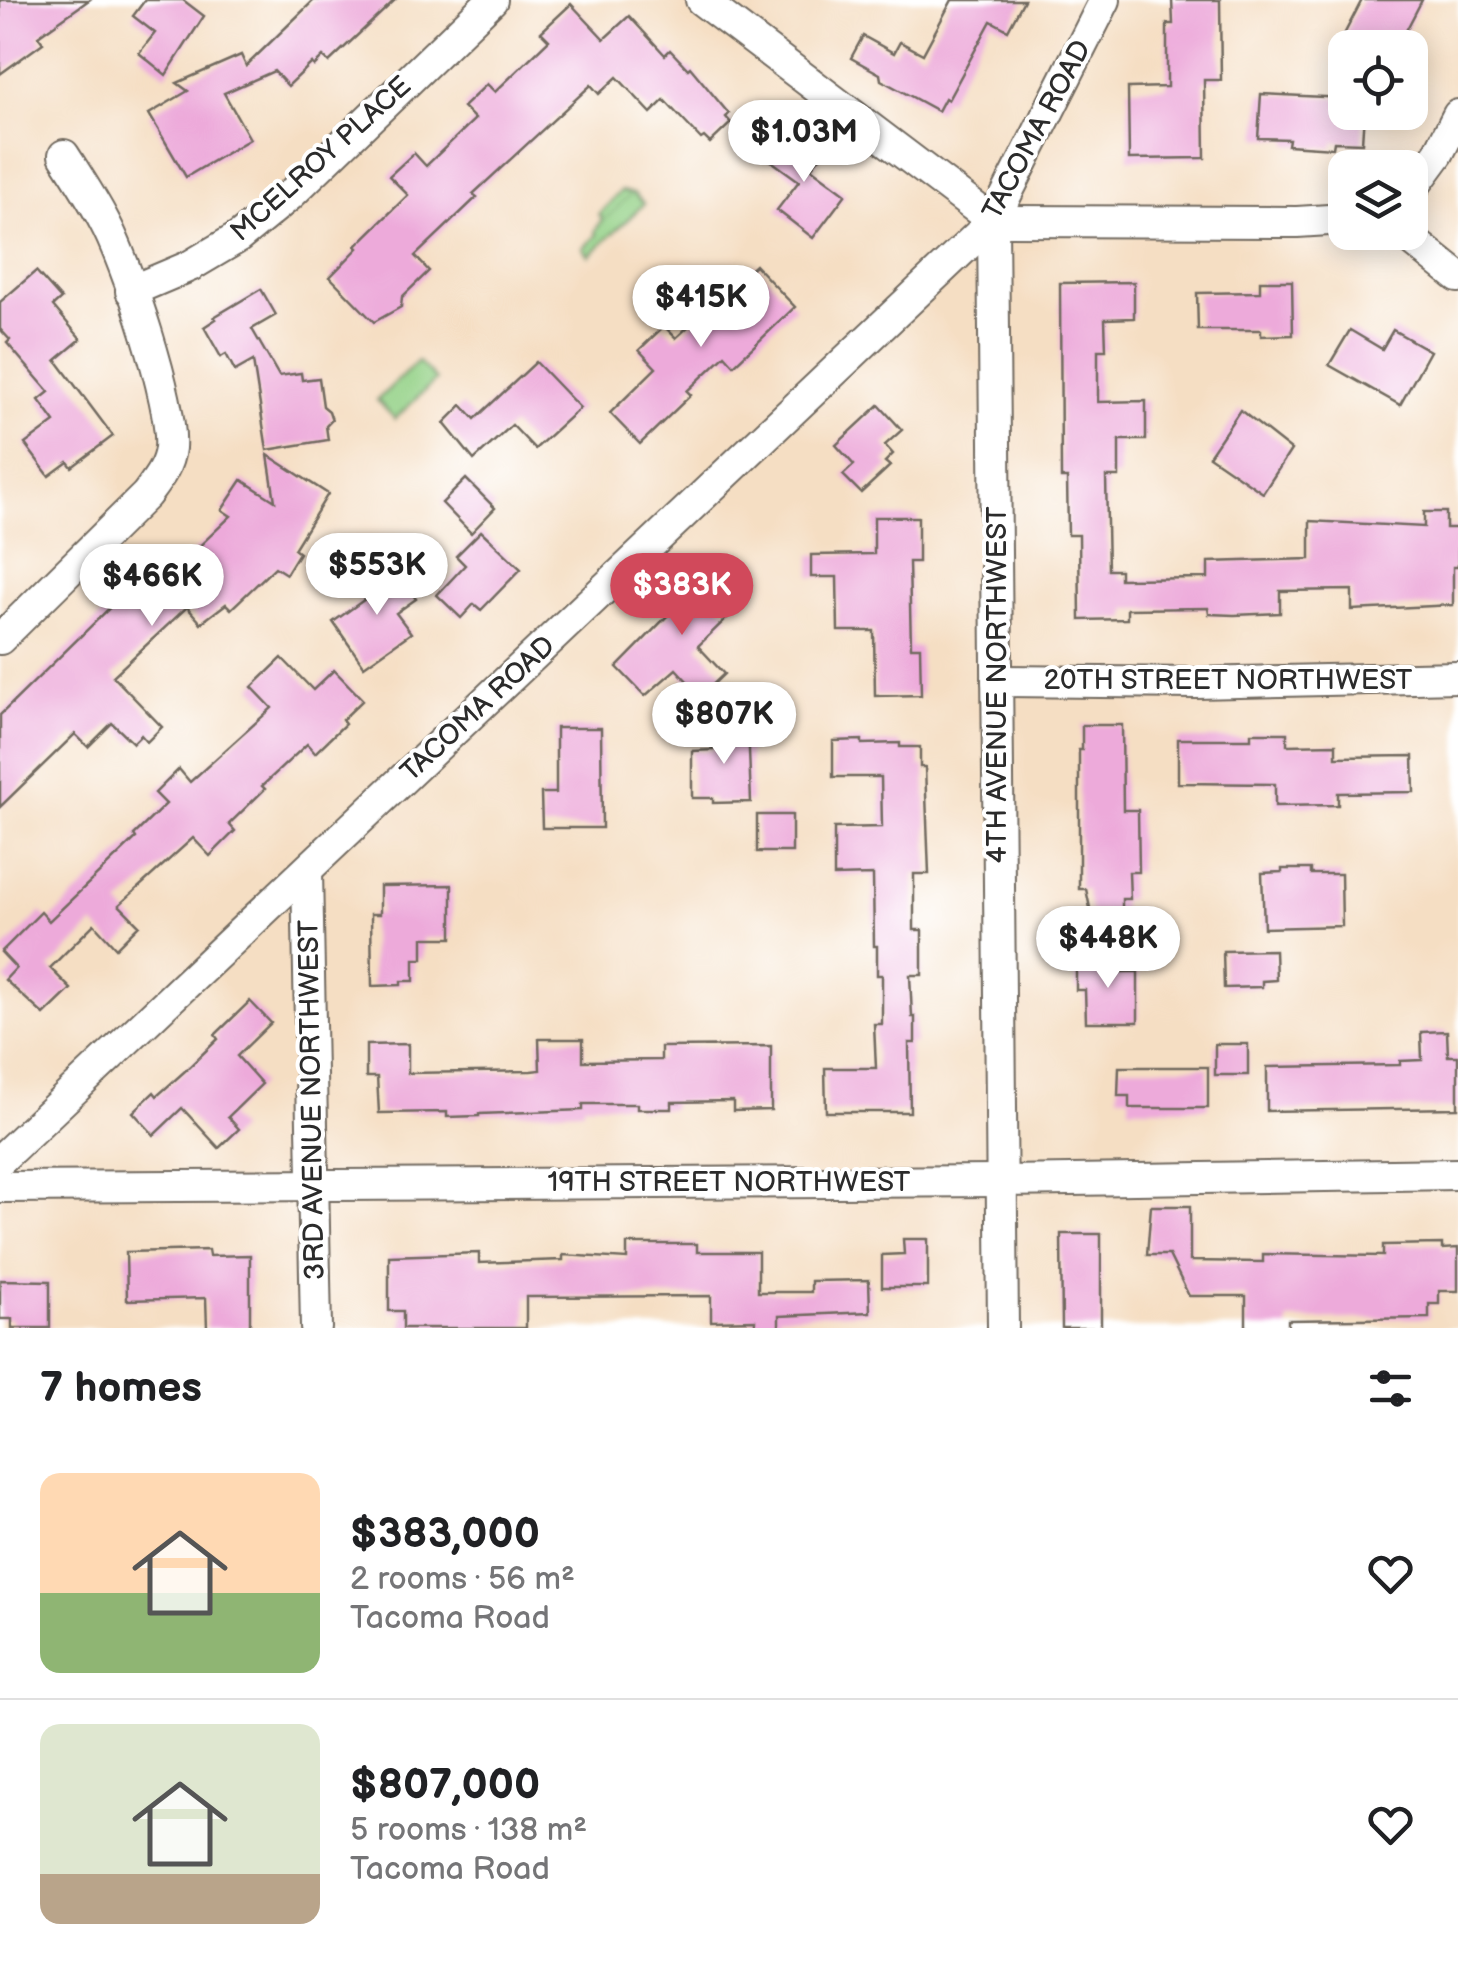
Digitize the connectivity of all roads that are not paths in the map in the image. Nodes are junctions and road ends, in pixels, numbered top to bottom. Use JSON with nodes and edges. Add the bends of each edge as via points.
{"nodes":[{"id":1,"x":492,"y":0,"type":"edge"},
{"id":2,"x":700,"y":0,"type":"edge"},
{"id":3,"x":1105,"y":0,"type":"edge"},
{"id":4,"x":1458,"y":115,"type":"edge"},
{"id":5,"x":64,"y":155,"type":"dead end"},
{"id":6,"x":1428,"y":168,"type":"edge"},
{"id":7,"x":1328,"y":219,"type":"edge"},
{"id":8,"x":994,"y":221,"type":"junction"},
{"id":9,"x":1424,"y":250,"type":"edge"},
{"id":10,"x":1458,"y":278,"type":"edge"},
{"id":11,"x":131,"y":291,"type":"junction"},
{"id":12,"x":0,"y":639,"type":"edge"},
{"id":13,"x":1458,"y":677,"type":"edge"},
{"id":14,"x":997,"y":681,"type":"junction"},
{"id":15,"x":307,"y":871,"type":"junction"},
{"id":16,"x":0,"y":1160,"type":"edge"},
{"id":17,"x":1458,"y":1174,"type":"edge"},
{"id":18,"x":1002,"y":1181,"type":"junction"},
{"id":19,"x":314,"y":1185,"type":"junction"},
{"id":20,"x":0,"y":1187,"type":"edge"},
{"id":21,"x":316,"y":1328,"type":"edge"},
{"id":22,"x":1003,"y":1328,"type":"edge"}],
"edges":[{"from":1,"to":11,"type":"street","name":"MCELROY PLACE","via":[[239,236]]},
{"from":2,"to":8,"type":"street"},
{"from":3,"to":8,"type":"street","name":"TACOMA ROAD"},
{"from":4,"to":6,"type":"street"},
{"from":5,"to":11,"type":"street","via":[[106,224]]},
{"from":7,"to":8,"type":"street"},
{"from":8,"to":14,"type":"street","name":"4TH AVENUE NORTHWEST"},
{"from":8,"to":15,"type":"street","name":"TACOMA ROAD"},
{"from":9,"to":10,"type":"street"},
{"from":11,"to":12,"type":"street","via":[[170,429],[163,472]]},
{"from":13,"to":14,"type":"street","name":"20TH STREET NORTHWEST"},
{"from":14,"to":18,"type":"street","name":"4TH AVENUE NORTHWEST"},
{"from":15,"to":16,"type":"street","name":"TACOMA ROAD"},
{"from":15,"to":19,"type":"street","name":"3RD AVENUE NORTHWEST"},
{"from":17,"to":18,"type":"street","name":"19TH STREET NORTHWEST"},
{"from":18,"to":19,"type":"street","name":"19TH STREET NORTHWEST"},
{"from":18,"to":22,"type":"street","name":"4TH AVENUE NORTHWEST"},
{"from":19,"to":20,"type":"street","name":"19TH STREET NORTHWEST"},
{"from":19,"to":21,"type":"street","name":"3RD AVENUE NORTHWEST"}]}
